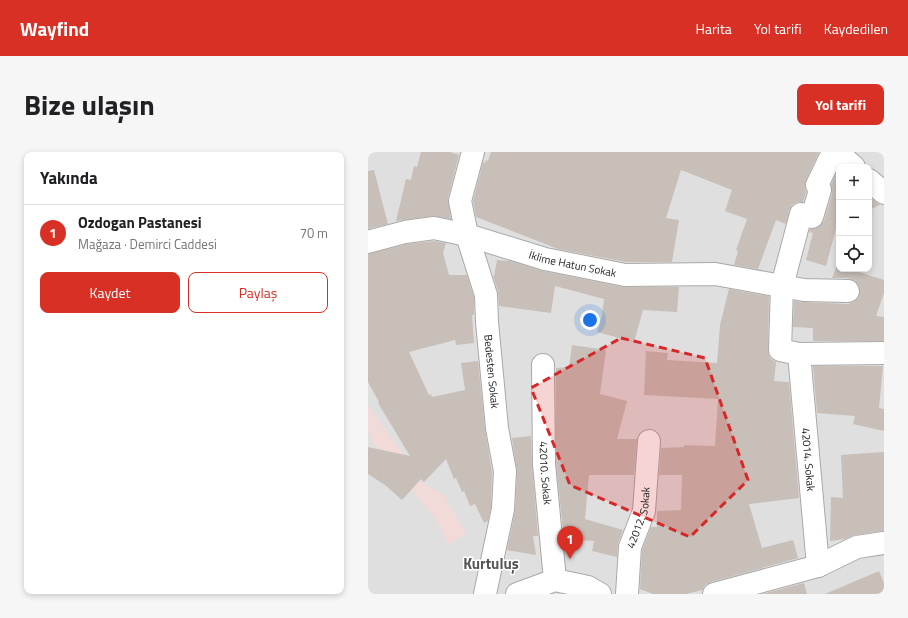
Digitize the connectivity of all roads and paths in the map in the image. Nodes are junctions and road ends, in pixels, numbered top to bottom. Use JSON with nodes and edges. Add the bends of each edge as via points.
{"nodes":[{"id":1,"x":473,"y":152,"type":"edge"},
{"id":2,"x":833,"y":152,"type":"edge"},
{"id":3,"x":837,"y":152,"type":"edge"},
{"id":4,"x":851,"y":164,"type":"edge"},
{"id":5,"x":872,"y":183,"type":"edge"},
{"id":6,"x":884,"y":193,"type":"edge"},
{"id":7,"x":467,"y":235,"type":"junction"},
{"id":8,"x":368,"y":242,"type":"edge"},
{"id":9,"x":782,"y":286,"type":"junction"},
{"id":10,"x":848,"y":291,"type":"dead end"},
{"id":11,"x":790,"y":352,"type":"junction"},
{"id":12,"x":884,"y":353,"type":"edge"},
{"id":13,"x":543,"y":365,"type":"dead end"},
{"id":14,"x":649,"y":441,"type":"dead end"},
{"id":15,"x":884,"y":543,"type":"edge"},
{"id":16,"x":818,"y":566,"type":"junction"},
{"id":17,"x":555,"y":580,"type":"junction"},
{"id":18,"x":485,"y":594,"type":"edge"},
{"id":19,"x":517,"y":594,"type":"edge"},
{"id":20,"x":600,"y":594,"type":"edge"},
{"id":21,"x":627,"y":594,"type":"edge"},
{"id":22,"x":714,"y":594,"type":"edge"}],
"edges":[{"from":1,"to":7,"type":"street","name":"Bedesten Sokak","via":[[460,201]]},
{"from":2,"to":9,"type":"street","via":[[817,185],[820,190],[812,217],[801,214]]},
{"from":3,"to":4,"type":"street"},
{"from":5,"to":6,"type":"street"},
{"from":7,"to":8,"type":"street","name":"İklime Hatun Sokak","via":[[434,228],[405,232]]},
{"from":7,"to":9,"type":"street","name":"İklime Hatun Sokak","via":[[545,259],[625,274],[715,274]]},
{"from":7,"to":18,"type":"street","name":"Bedesten Sokak","via":[[486,295],[497,428],[505,471],[503,509]]},
{"from":9,"to":10,"type":"street","name":"İklime Hatun Sokak","via":[[804,290]]},
{"from":9,"to":11,"type":"street"},
{"from":11,"to":12,"type":"street"},
{"from":11,"to":16,"type":"street","name":"42014. Sokak"},
{"from":13,"to":17,"type":"street","name":"42010. Sokak","via":[[544,464]]},
{"from":14,"to":21,"type":"street","name":"42012. Sokak","via":[[644,511],[630,547]]},
{"from":15,"to":16,"type":"street","via":[[857,546]]},
{"from":16,"to":22,"type":"street"},
{"from":17,"to":19,"type":"street"},
{"from":17,"to":20,"type":"street","via":[[588,587]]}]}
